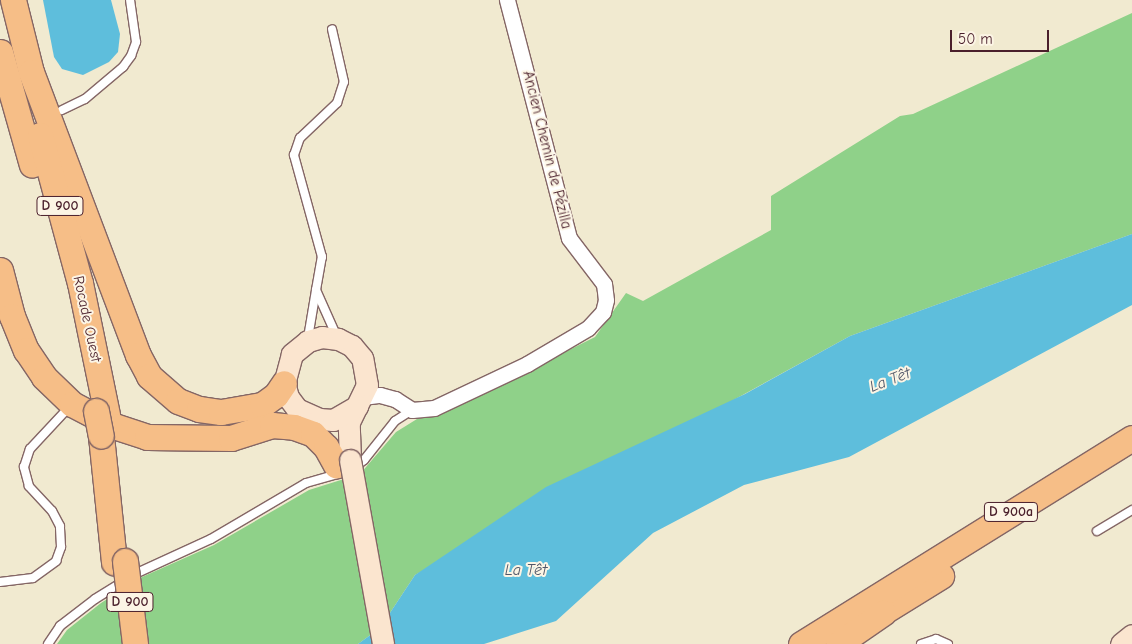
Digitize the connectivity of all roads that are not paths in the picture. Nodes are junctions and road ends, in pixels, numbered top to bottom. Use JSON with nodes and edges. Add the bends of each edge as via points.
{"nodes":[{"id":1,"x":5,"y":0,"type":"edge"},
{"id":2,"x":13,"y":0,"type":"edge"},
{"id":3,"x":130,"y":0,"type":"edge"},
{"id":4,"x":507,"y":0,"type":"edge"},
{"id":5,"x":332,"y":29,"type":"dead end"},
{"id":6,"x":0,"y":52,"type":"edge"},
{"id":7,"x":62,"y":110,"type":"dead end"},
{"id":8,"x":0,"y":270,"type":"edge"},
{"id":9,"x":316,"y":290,"type":"junction"},
{"id":10,"x":338,"y":338,"type":"junction"},
{"id":11,"x":308,"y":341,"type":"junction"},
{"id":12,"x":284,"y":383,"type":"junction"},
{"id":13,"x":360,"y":401,"type":"junction"},
{"id":14,"x":72,"y":404,"type":"junction"},
{"id":15,"x":412,"y":410,"type":"junction"},
{"id":16,"x":301,"y":412,"type":"junction"},
{"id":17,"x":104,"y":425,"type":"junction"},
{"id":18,"x":1132,"y":438,"type":"edge"},
{"id":19,"x":184,"y":440,"type":"junction"},
{"id":20,"x":1132,"y":458,"type":"edge"},
{"id":21,"x":343,"y":462,"type":"junction"},
{"id":22,"x":1131,"y":513,"type":"edge"},
{"id":23,"x":1097,"y":531,"type":"dead end"},
{"id":24,"x":120,"y":562,"type":"junction"},
{"id":25,"x":0,"y":582,"type":"edge"},
{"id":26,"x":895,"y":594,"type":"junction"},
{"id":27,"x":1132,"y":635,"type":"edge"},
{"id":28,"x":48,"y":644,"type":"edge"},
{"id":29,"x":124,"y":644,"type":"edge"},
{"id":30,"x":134,"y":644,"type":"edge"},
{"id":31,"x":372,"y":644,"type":"edge"},
{"id":32,"x":383,"y":644,"type":"edge"},
{"id":33,"x":788,"y":644,"type":"edge"},
{"id":34,"x":801,"y":644,"type":"edge"},
{"id":35,"x":831,"y":644,"type":"edge"},
{"id":36,"x":838,"y":644,"type":"edge"},
{"id":37,"x":921,"y":644,"type":"edge"},
{"id":38,"x":948,"y":644,"type":"edge"},
{"id":39,"x":1121,"y":644,"type":"edge"}],
"edges":[{"from":1,"to":17,"type":"highway","name":"Rocade Ouest","number":"D 900","via":[[80,283]]},
{"from":2,"to":12,"type":"highway","via":[[31,72],[138,355],[149,376],[178,401],[199,409],[221,412],[262,405],[276,395]]},
{"from":3,"to":7,"type":"lane","via":[[136,42],[131,56],[123,67],[85,99]]},
{"from":4,"to":15,"type":"street","name":"Ancien Chemin de Pézilla","via":[[569,238],[604,284],[606,300],[603,312],[588,328],[534,359],[452,401],[434,408]]},
{"from":5,"to":9,"type":"lane","via":[[344,82],[337,103],[300,138],[294,155],[322,257]]},
{"from":6,"to":17,"type":"highway","name":"Rocade Ouest","number":"D 900"},
{"from":8,"to":14,"type":"highway","via":[[12,316],[26,350],[44,377]]},
{"from":9,"to":10,"type":"lane"},
{"from":9,"to":11,"type":"lane"},
{"from":10,"to":11,"type":"main road","via":[[322,337]]},
{"from":10,"to":13,"type":"main road","via":[[352,346],[362,358],[367,374]]},
{"from":11,"to":12,"type":"main road","via":[[292,354]]},
{"from":12,"to":16,"type":"main road","via":[[288,397]]},
{"from":13,"to":15,"type":"street","via":[[380,395],[395,399]]},
{"from":13,"to":16,"type":"main road","via":[[333,420]]},
{"from":13,"to":21,"type":"main road","via":[[349,422]]},
{"from":14,"to":19,"type":"highway","via":[[114,426],[147,437]]},
{"from":14,"to":25,"type":"lane","via":[[30,449],[24,467],[29,486],[52,511],[60,526],[61,547],[56,561],[33,578]]},
{"from":15,"to":28,"type":"lane","via":[[395,421],[355,467],[306,483],[211,539],[137,572],[67,620]]},
{"from":16,"to":19,"type":"highway","via":[[231,432]]},
{"from":16,"to":21,"type":"main road","via":[[326,432]]},
{"from":17,"to":24,"type":"highway","name":"Rocade Ouest","number":"D 900"},
{"from":18,"to":26,"type":"highway","number":"D 900a"},
{"from":19,"to":21,"type":"highway","via":[[231,438],[272,425],[294,427],[313,434]]},
{"from":20,"to":26,"type":"highway","number":"D 900a"},
{"from":21,"to":31,"type":"main road"},
{"from":21,"to":32,"type":"main road","bridge":true},
{"from":22,"to":23,"type":"lane"},
{"from":24,"to":29,"type":"highway","name":"Rocade Ouest","number":"D 900"},
{"from":24,"to":30,"type":"highway","name":"Rocade Ouest","number":"D 900","bridge":true},
{"from":26,"to":33,"type":"highway","number":"D 900a"},
{"from":26,"to":34,"type":"highway","number":"D 900a"},
{"from":26,"to":35,"type":"highway","number":"D 900a"},
{"from":26,"to":36,"type":"highway","number":"D 900a"},
{"from":27,"to":39,"type":"main road"},
{"from":37,"to":38,"type":"lane","via":[[936,639]]}]}
